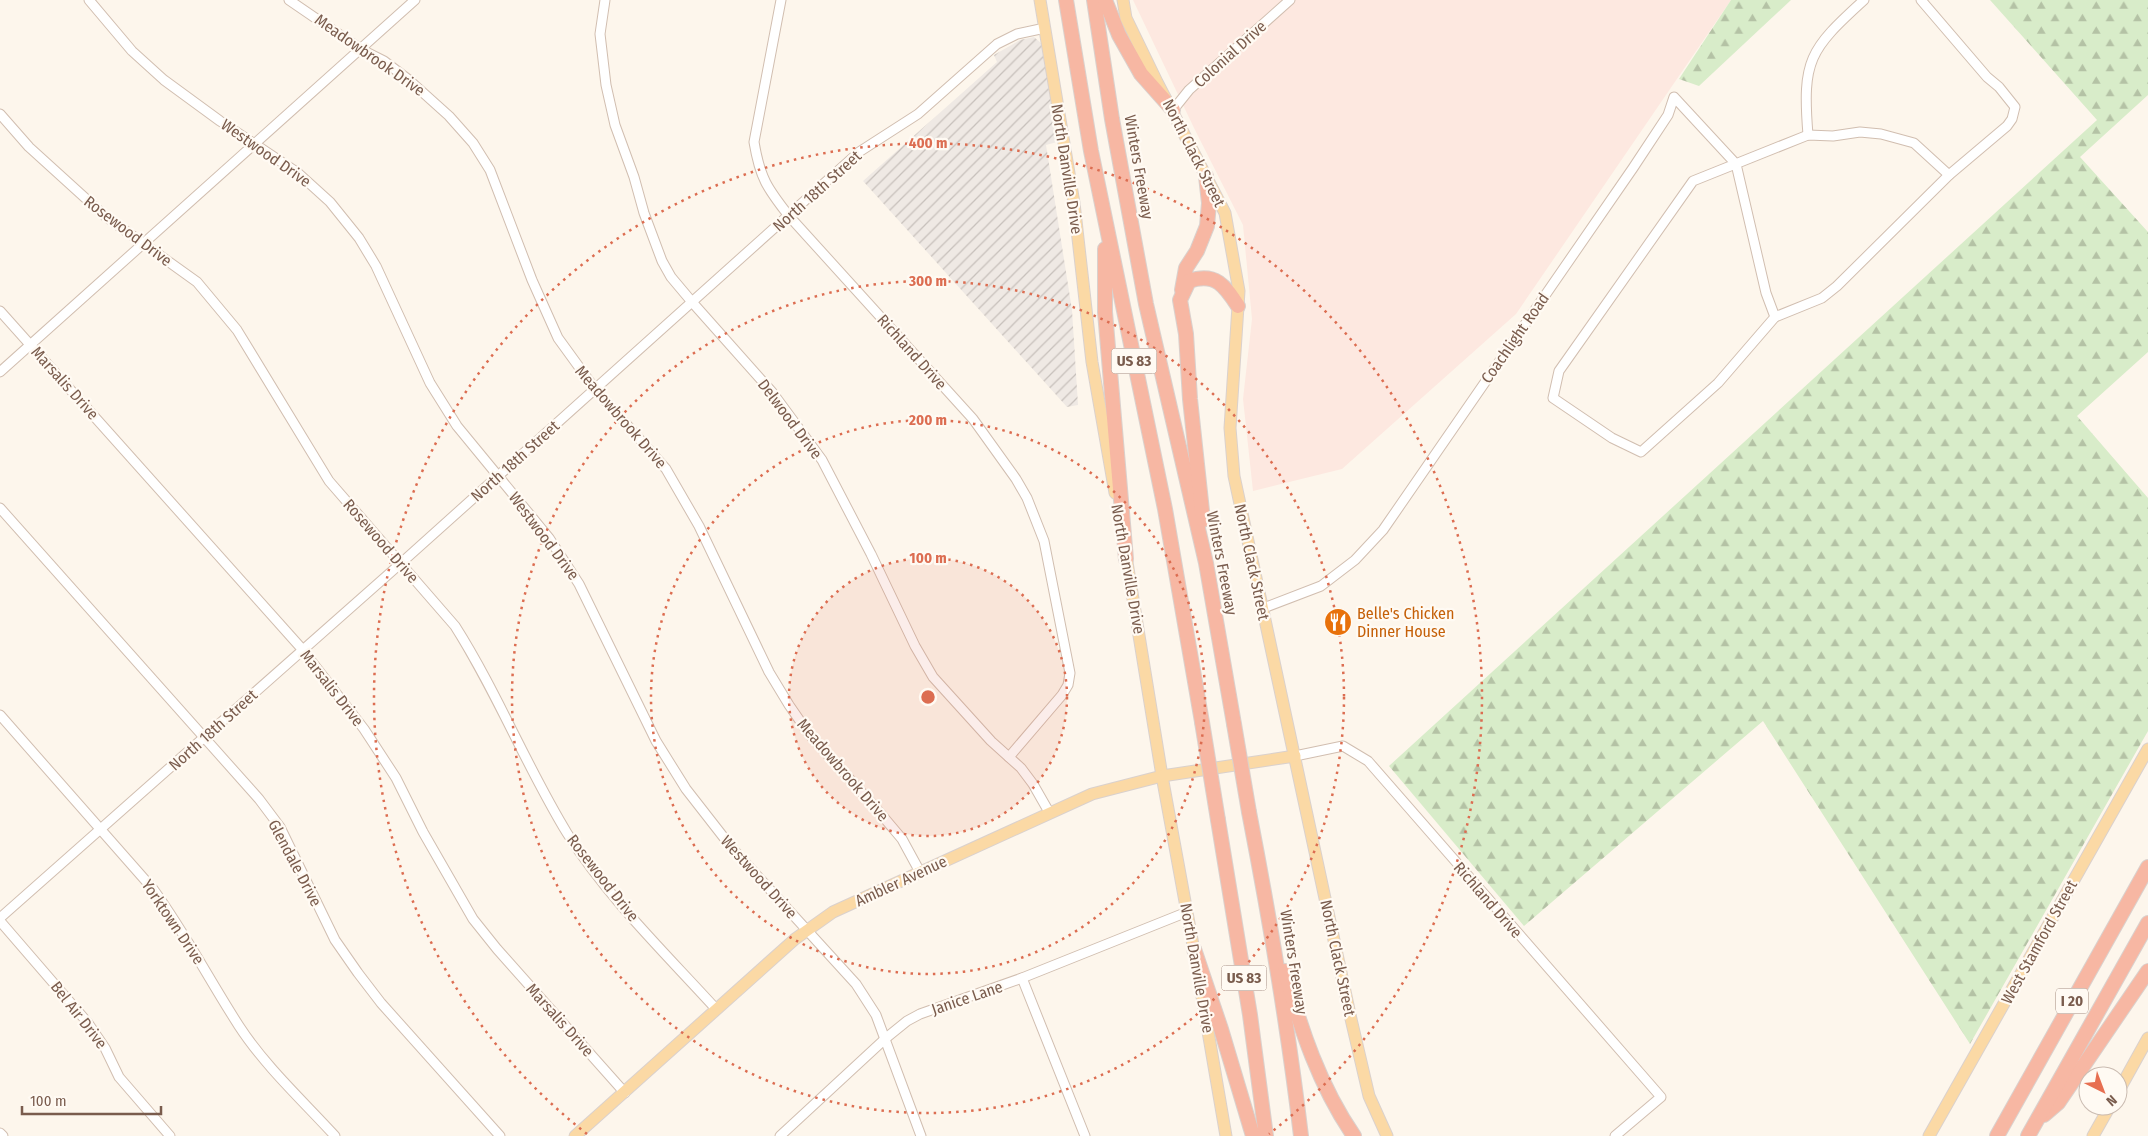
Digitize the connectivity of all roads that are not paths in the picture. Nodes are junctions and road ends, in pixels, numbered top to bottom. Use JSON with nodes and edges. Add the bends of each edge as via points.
{"nodes":[{"id":1,"x":89,"y":0,"type":"edge"},
{"id":2,"x":288,"y":0,"type":"edge"},
{"id":3,"x":415,"y":0,"type":"edge"},
{"id":4,"x":605,"y":0,"type":"edge"},
{"id":5,"x":781,"y":0,"type":"edge"},
{"id":6,"x":1040,"y":0,"type":"edge"},
{"id":7,"x":1066,"y":0,"type":"edge"},
{"id":8,"x":1094,"y":0,"type":"edge"},
{"id":9,"x":1105,"y":0,"type":"edge"},
{"id":10,"x":1123,"y":0,"type":"edge"},
{"id":11,"x":1290,"y":0,"type":"edge"},
{"id":12,"x":1864,"y":0,"type":"edge"},
{"id":13,"x":1921,"y":0,"type":"edge"},
{"id":14,"x":1045,"y":28,"type":"junction"},
{"id":15,"x":362,"y":50,"type":"junction"},
{"id":16,"x":1172,"y":110,"type":"junction"},
{"id":17,"x":0,"y":114,"type":"edge"},
{"id":18,"x":1808,"y":135,"type":"junction"},
{"id":19,"x":254,"y":145,"type":"junction"},
{"id":20,"x":1736,"y":164,"type":"junction"},
{"id":21,"x":1949,"y":175,"type":"junction"},
{"id":22,"x":1206,"y":176,"type":"junction"},
{"id":23,"x":789,"y":216,"type":"junction"},
{"id":24,"x":1104,"y":218,"type":"junction"},
{"id":25,"x":144,"y":243,"type":"junction"},
{"id":26,"x":1180,"y":300,"type":"junction"},
{"id":27,"x":692,"y":302,"type":"junction"},
{"id":28,"x":1238,"y":306,"type":"junction"},
{"id":29,"x":0,"y":311,"type":"edge"},
{"id":30,"x":1775,"y":317,"type":"junction"},
{"id":31,"x":31,"y":346,"type":"junction"},
{"id":32,"x":0,"y":372,"type":"edge"},
{"id":33,"x":595,"y":389,"type":"junction"},
{"id":34,"x":498,"y":476,"type":"junction"},
{"id":35,"x":0,"y":508,"type":"edge"},
{"id":36,"x":1126,"y":559,"type":"junction"},
{"id":37,"x":1206,"y":563,"type":"junction"},
{"id":38,"x":400,"y":564,"type":"junction"},
{"id":39,"x":1261,"y":609,"type":"junction"},
{"id":40,"x":302,"y":649,"type":"junction"},
{"id":41,"x":0,"y":715,"type":"edge"},
{"id":42,"x":204,"y":738,"type":"junction"},
{"id":43,"x":2148,"y":749,"type":"edge"},
{"id":44,"x":1295,"y":756,"type":"junction"},
{"id":45,"x":1009,"y":757,"type":"junction"},
{"id":46,"x":1162,"y":776,"type":"junction"},
{"id":47,"x":1049,"y":812,"type":"junction"},
{"id":48,"x":101,"y":829,"type":"junction"},
{"id":49,"x":2148,"y":867,"type":"edge"},
{"id":50,"x":920,"y":872,"type":"junction"},
{"id":51,"x":1264,"y":891,"type":"junction"},
{"id":52,"x":1187,"y":912,"type":"junction"},
{"id":53,"x":0,"y":920,"type":"edge"},
{"id":54,"x":2148,"y":923,"type":"edge"},
{"id":55,"x":807,"y":930,"type":"junction"},
{"id":56,"x":1194,"y":949,"type":"junction"},
{"id":57,"x":2148,"y":971,"type":"edge"},
{"id":58,"x":1022,"y":978,"type":"junction"},
{"id":59,"x":716,"y":1009,"type":"junction"},
{"id":60,"x":886,"y":1038,"type":"junction"},
{"id":61,"x":2148,"y":1038,"type":"edge"},
{"id":62,"x":2128,"y":1074,"type":"edge"},
{"id":63,"x":625,"y":1093,"type":"junction"},
{"id":64,"x":2104,"y":1116,"type":"edge"},
{"id":65,"x":2036,"y":1122,"type":"junction"},
{"id":66,"x":0,"y":1133,"type":"edge"},
{"id":67,"x":3,"y":1136,"type":"edge"},
{"id":68,"x":170,"y":1136,"type":"edge"},
{"id":69,"x":335,"y":1136,"type":"edge"},
{"id":70,"x":500,"y":1136,"type":"edge"},
{"id":71,"x":575,"y":1136,"type":"edge"},
{"id":72,"x":780,"y":1136,"type":"edge"},
{"id":73,"x":921,"y":1136,"type":"edge"},
{"id":74,"x":1085,"y":1136,"type":"edge"},
{"id":75,"x":1226,"y":1136,"type":"edge"},
{"id":76,"x":1253,"y":1136,"type":"edge"},
{"id":77,"x":1266,"y":1136,"type":"edge"},
{"id":78,"x":1301,"y":1136,"type":"edge"},
{"id":79,"x":1354,"y":1136,"type":"edge"},
{"id":80,"x":1386,"y":1136,"type":"edge"},
{"id":81,"x":1615,"y":1136,"type":"edge"},
{"id":82,"x":1929,"y":1136,"type":"edge"},
{"id":83,"x":1997,"y":1136,"type":"edge"},
{"id":84,"x":2028,"y":1136,"type":"edge"},
{"id":85,"x":2093,"y":1136,"type":"edge"}],
"edges":[{"from":1,"to":19,"type":"street","name":"Westwood Drive","via":[[132,51],[164,80]]},
{"from":2,"to":15,"type":"street","name":"Meadowbrook Drive"},
{"from":3,"to":15,"type":"street"},
{"from":4,"to":27,"type":"street","name":"Delwood Drive","via":[[600,34],[615,125],[662,261]]},
{"from":5,"to":23,"type":"street","name":"Richland Drive","via":[[754,142],[766,185]]},
{"from":6,"to":14,"type":"main road","name":"North Danville Drive"},
{"from":7,"to":24,"type":"highway","number":"US 83"},
{"from":8,"to":37,"type":"highway","name":"Winters Freeway","number":"US 83","via":[[1146,304]]},
{"from":9,"to":16,"type":"highway","via":[[1119,35],[1141,74]]},
{"from":10,"to":16,"type":"main road","name":"North Clack Street","via":[[1126,18]]},
{"from":11,"to":16,"type":"street","name":"Colonial Drive"},
{"from":12,"to":18,"type":"street","via":[[1815,51],[1805,89]]},
{"from":13,"to":21,"type":"street","via":[[2015,107],[2007,126]]},
{"from":14,"to":23,"type":"street","name":"North 18th Street","via":[[1017,34],[997,44],[918,114],[858,152]]},
{"from":14,"to":36,"type":"main road","name":"North Danville Drive","via":[[1074,203],[1092,362]]},
{"from":15,"to":19,"type":"street"},
{"from":15,"to":33,"type":"street","name":"Meadowbrook Drive","via":[[384,61],[429,96],[473,143],[490,170],[558,338]]},
{"from":16,"to":22,"type":"main road","name":"North Clack Street"},
{"from":17,"to":25,"type":"street","name":"Rosewood Drive","via":[[29,147],[69,184],[105,216]]},
{"from":18,"to":20,"type":"street"},
{"from":18,"to":21,"type":"street","via":[[1860,132],[1900,138],[1914,143]]},
{"from":19,"to":25,"type":"street"},
{"from":19,"to":34,"type":"street","name":"Westwood Drive","via":[[305,179],[330,202],[359,238],[376,266],[430,382],[457,426]]},
{"from":20,"to":30,"type":"street","via":[[1766,293]]},
{"from":20,"to":30,"type":"street","via":[[1692,181],[1558,371],[1553,398],[1612,438],[1641,452],[1718,383]]},
{"from":20,"to":39,"type":"street","name":"Coachlight Road","via":[[1674,97],[1668,115],[1633,168],[1383,530],[1355,560],[1321,586]]},
{"from":21,"to":30,"type":"street","via":[[1837,286],[1822,298]]},
{"from":22,"to":26,"type":"highway","via":[[1207,226],[1186,268]]},
{"from":22,"to":28,"type":"main road","name":"North Clack Street","via":[[1225,213],[1239,291]]},
{"from":23,"to":27,"type":"street","name":"North 18th Street"},
{"from":23,"to":45,"type":"street","name":"Richland Drive","via":[[973,419],[1016,479],[1034,514],[1049,561],[1070,674],[1062,695]]},
{"from":24,"to":36,"type":"highway","via":[[1105,312]]},
{"from":24,"to":77,"type":"highway","number":"US 83","bridge":true,"via":[[1165,509],[1250,1015]]},
{"from":25,"to":31,"type":"street"},
{"from":25,"to":38,"type":"street","name":"Rosewood Drive","via":[[197,282],[232,323],[329,481]]},
{"from":26,"to":28,"type":"highway","via":[[1189,281],[1197,278],[1224,284]]},
{"from":26,"to":37,"type":"highway","via":[[1186,334]]},
{"from":27,"to":33,"type":"street","name":"North 18th Street"},
{"from":27,"to":45,"type":"street","name":"Delwood Drive","via":[[772,392],[822,460],[933,677]]},
{"from":28,"to":39,"type":"main road","name":"North Clack Street","via":[[1230,428],[1234,476]]},
{"from":29,"to":31,"type":"street","name":"Marsalis Drive"},
{"from":31,"to":32,"type":"street"},
{"from":31,"to":40,"type":"street","name":"Marsalis Drive"},
{"from":33,"to":34,"type":"street","name":"North 18th Street"},
{"from":33,"to":50,"type":"street","name":"Meadowbrook Drive","via":[[666,469],[699,526],[788,705],[808,734],[902,839]]},
{"from":34,"to":38,"type":"street","name":"North 18th Street"},
{"from":34,"to":55,"type":"street","name":"Westwood Drive","via":[[549,538],[579,584],[656,741],[686,789],[732,848]]},
{"from":35,"to":42,"type":"street","name":"Glendale Drive"},
{"from":36,"to":46,"type":"main road","name":"North Danville Drive"},
{"from":37,"to":51,"type":"highway","name":"Winters Freeway","number":"US 83","bridge":true},
{"from":38,"to":40,"type":"street","name":"North 18th Street"},
{"from":38,"to":59,"type":"street","name":"Rosewood Drive","via":[[455,626],[470,650],[568,834],[630,915]]},
{"from":39,"to":44,"type":"main road","name":"North Clack Street"},
{"from":40,"to":42,"type":"street","name":"North 18th Street"},
{"from":40,"to":63,"type":"street","name":"Marsalis Drive","via":[[364,729],[396,778],[474,920]]},
{"from":41,"to":48,"type":"street","name":"Yorktown Drive"},
{"from":42,"to":48,"type":"street","name":"North 18th Street"},
{"from":42,"to":70,"type":"street","name":"Glendale Drive","via":[[259,799],[280,828],[335,940],[381,1004]]},
{"from":43,"to":82,"type":"main road","name":"West Stamford Street"},
{"from":44,"to":46,"type":"main road","name":"Ambler Avenue"},
{"from":44,"to":80,"type":"main road","name":"North Clack Street","via":[[1367,1086]]},
{"from":44,"to":81,"type":"street","name":"Richland Drive","via":[[1344,746],[1368,761],[1661,1097]]},
{"from":45,"to":47,"type":"street","name":"Delwood Drive","via":[[1033,784]]},
{"from":46,"to":47,"type":"main road","name":"Ambler Avenue","via":[[1092,794]]},
{"from":46,"to":52,"type":"main road","name":"North Danville Drive"},
{"from":47,"to":50,"type":"main road","name":"Ambler Avenue"},
{"from":48,"to":53,"type":"street","name":"North 18th Street"},
{"from":48,"to":69,"type":"street","name":"Yorktown Drive","via":[[175,919],[240,1027],[260,1054]]},
{"from":49,"to":83,"type":"highway","number":"I 20"},
{"from":50,"to":55,"type":"main road","name":"Ambler Avenue","via":[[833,912]]},
{"from":51,"to":78,"type":"highway","name":"Winters Freeway","number":"US 83"},
{"from":51,"to":79,"type":"highway","via":[[1302,1030],[1320,1075]]},
{"from":52,"to":56,"type":"main road","name":"North Danville Drive"},
{"from":52,"to":58,"type":"street","name":"Janice Lane"},
{"from":53,"to":68,"type":"street","name":"Bel Air Drive","via":[[88,1023],[119,1077]]},
{"from":54,"to":65,"type":"highway","number":"I 20"},
{"from":55,"to":59,"type":"main road","name":"Ambler Avenue"},
{"from":55,"to":60,"type":"street","name":"Westwood Drive","via":[[856,984]]},
{"from":56,"to":75,"type":"main road","name":"North Danville Drive"},
{"from":56,"to":76,"type":"highway"},
{"from":57,"to":65,"type":"highway","via":[[2058,1103]]},
{"from":58,"to":60,"type":"street","name":"Janice Lane","via":[[920,1014]]},
{"from":58,"to":74,"type":"street"},
{"from":59,"to":63,"type":"main road","name":"Ambler Avenue"},
{"from":60,"to":72,"type":"street","name":"Janice Lane"},
{"from":60,"to":73,"type":"street","name":"Westwood Drive"},
{"from":61,"to":62,"type":"main road"},
{"from":63,"to":71,"type":"main road","name":"Ambler Avenue"},
{"from":64,"to":85,"type":"main road"},
{"from":65,"to":84,"type":"highway","number":"I 20"},
{"from":66,"to":67,"type":"street"}]}
